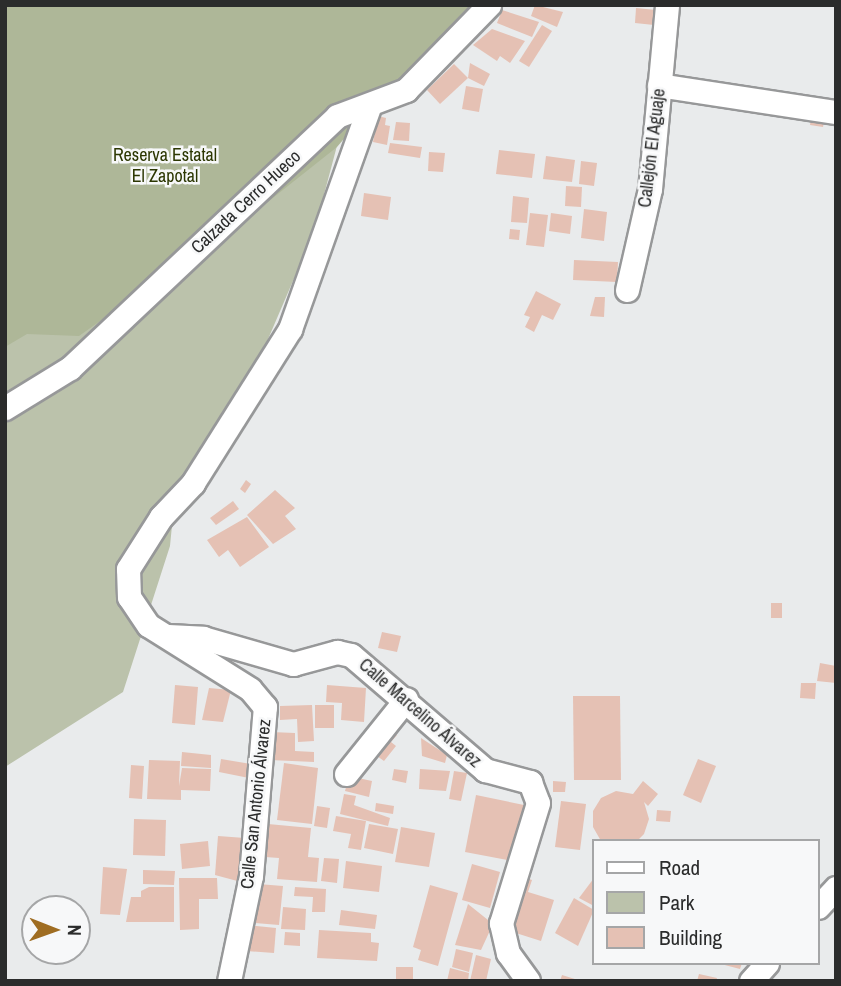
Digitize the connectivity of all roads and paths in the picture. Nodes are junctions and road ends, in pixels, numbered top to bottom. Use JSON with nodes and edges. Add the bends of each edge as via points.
{"nodes":[{"id":1,"x":489,"y":5,"type":"edge"},
{"id":2,"x":667,"y":5,"type":"edge"},
{"id":3,"x":659,"y":85,"type":"junction"},
{"id":4,"x":369,"y":107,"type":"junction"},
{"id":5,"x":836,"y":112,"type":"edge"},
{"id":6,"x":627,"y":290,"type":"dead end"},
{"id":7,"x":5,"y":408,"type":"edge"},
{"id":8,"x":164,"y":636,"type":"junction"},
{"id":9,"x":405,"y":699,"type":"junction"},
{"id":10,"x":346,"y":774,"type":"dead end"},
{"id":11,"x":836,"y":888,"type":"edge"},
{"id":12,"x":820,"y":905,"type":"edge"},
{"id":13,"x":765,"y":965,"type":"edge"},
{"id":14,"x":229,"y":981,"type":"edge"},
{"id":15,"x":528,"y":981,"type":"edge"},
{"id":16,"x":751,"y":981,"type":"edge"}],
"edges":[{"from":1,"to":4,"type":"street","name":"Calzada Cerro Hueco","via":[[406,90]]},
{"from":2,"to":3,"type":"street","name":"Callejón El Aguaje"},
{"from":3,"to":5,"type":"street"},
{"from":3,"to":6,"type":"street","name":"Callejón El Aguaje","via":[[650,189]]},
{"from":4,"to":7,"type":"street","name":"Calzada Cerro Hueco","via":[[337,116],[70,369]]},
{"from":4,"to":8,"type":"street","via":[[290,328],[193,483],[131,557],[127,584],[131,603],[148,625]]},
{"from":8,"to":9,"type":"street","name":"Calle Marcelino Álvarez","via":[[203,638],[293,664],[337,652],[351,655]]},
{"from":8,"to":14,"type":"street","name":"Calle San Antonio Álvarez","via":[[250,689],[265,707],[251,876]]},
{"from":9,"to":10,"type":"street"},
{"from":9,"to":15,"type":"street","name":"Calle Marcelino Álvarez","via":[[485,770],[530,782],[536,790],[538,803],[502,923],[508,953]]},
{"from":11,"to":12,"type":"street"},
{"from":13,"to":16,"type":"street"}]}
